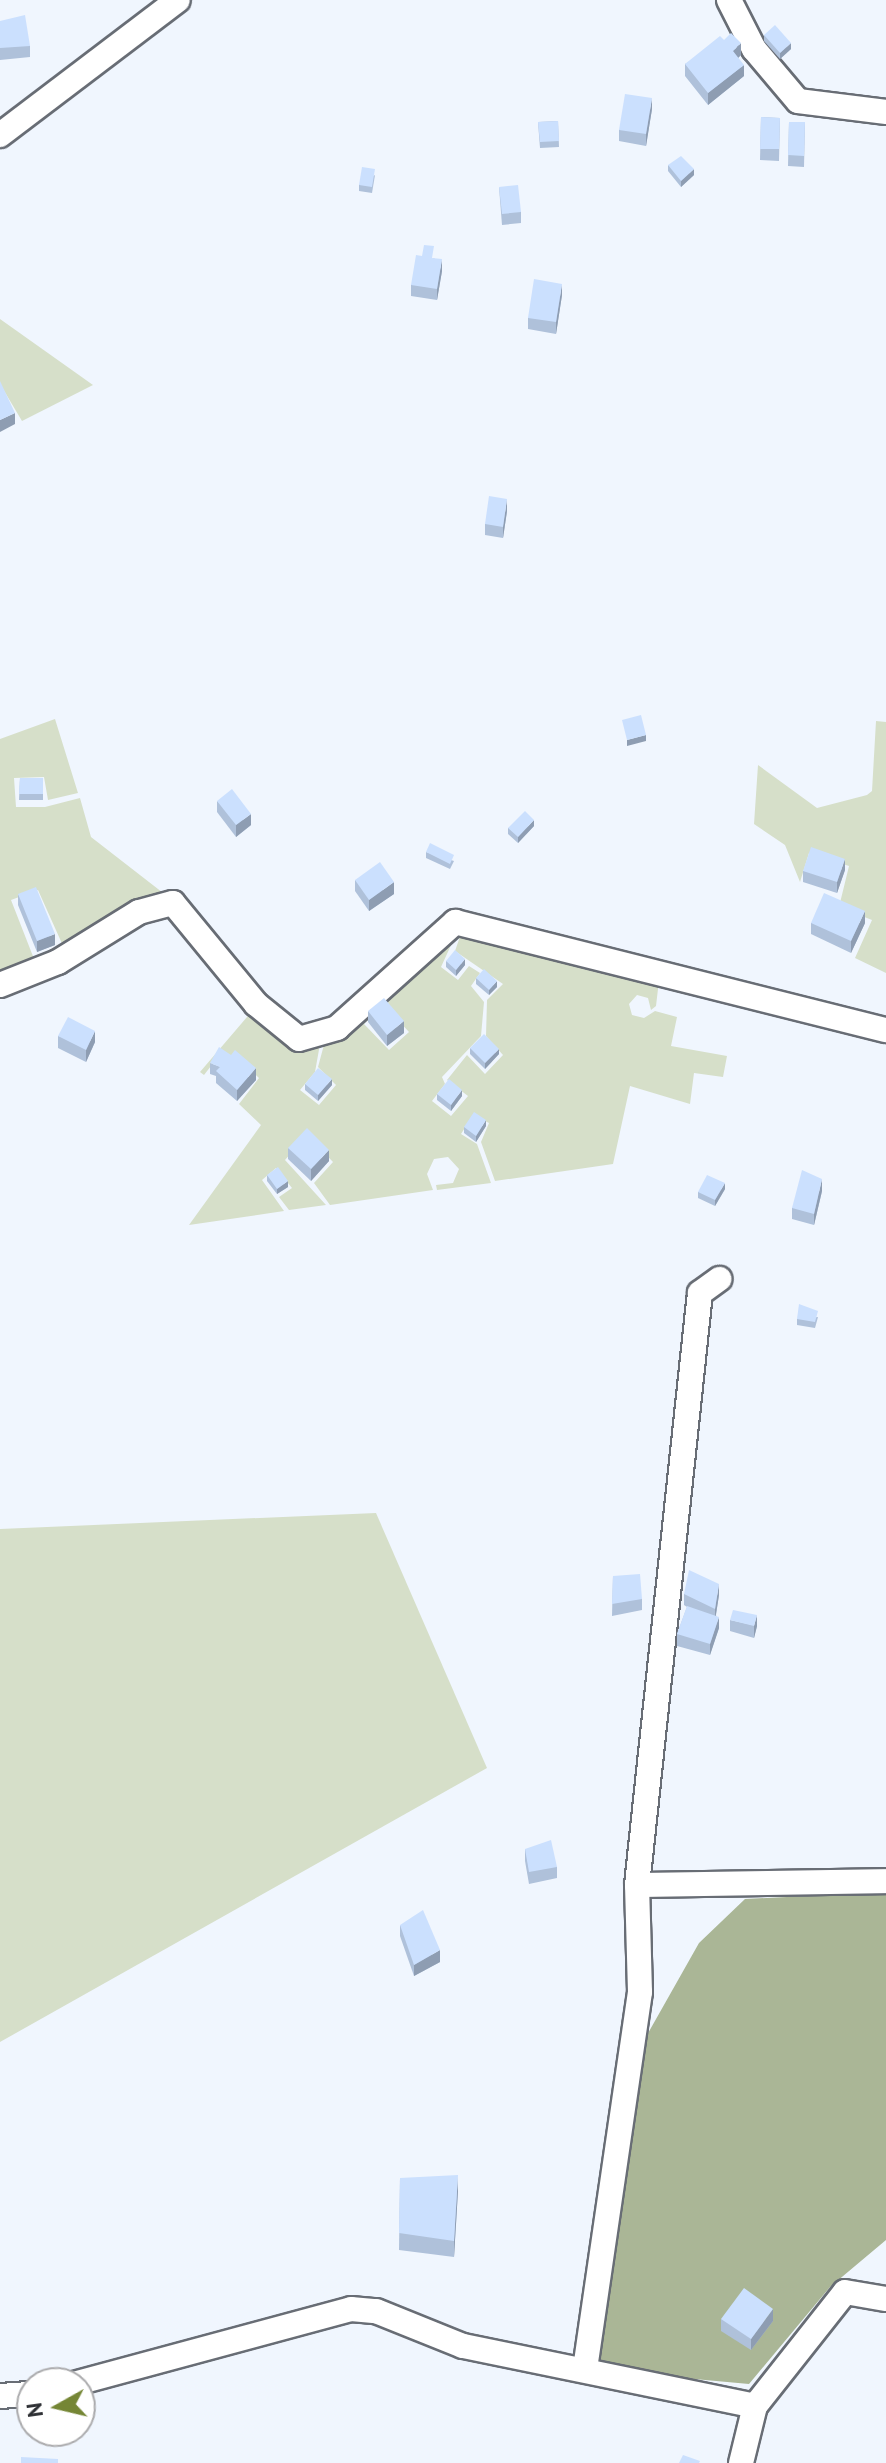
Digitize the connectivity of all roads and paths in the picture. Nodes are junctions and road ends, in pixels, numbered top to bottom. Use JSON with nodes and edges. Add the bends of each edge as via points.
{"nodes":[{"id":1,"x":178,"y":0,"type":"edge"},
{"id":2,"x":729,"y":0,"type":"edge"},
{"id":3,"x":886,"y":112,"type":"edge"},
{"id":4,"x":0,"y":135,"type":"edge"},
{"id":5,"x":0,"y":985,"type":"edge"},
{"id":6,"x":886,"y":1030,"type":"edge"},
{"id":7,"x":719,"y":1279,"type":"dead end"},
{"id":8,"x":886,"y":1881,"type":"edge"},
{"id":9,"x":637,"y":1885,"type":"junction"},
{"id":10,"x":886,"y":2299,"type":"edge"},
{"id":11,"x":585,"y":2369,"type":"junction"},
{"id":12,"x":96,"y":2378,"type":"edge"},
{"id":13,"x":755,"y":2406,"type":"junction"},
{"id":14,"x":741,"y":2463,"type":"edge"}],
"edges":[{"from":1,"to":4,"type":"street"},
{"from":2,"to":3,"type":"street","via":[[754,49],[798,101]]},
{"from":5,"to":6,"type":"street","via":[[58,962],[139,912],[173,903],[256,1004],[299,1039],[337,1028],[455,922]]},
{"from":7,"to":9,"type":"street","via":[[700,1293]]},
{"from":8,"to":9,"type":"street"},
{"from":9,"to":11,"type":"street","via":[[640,1992]]},
{"from":10,"to":13,"type":"street","via":[[845,2292]]},
{"from":11,"to":12,"type":"street","via":[[463,2346],[376,2311],[351,2309]]},
{"from":11,"to":13,"type":"street"},
{"from":13,"to":14,"type":"street"}]}
